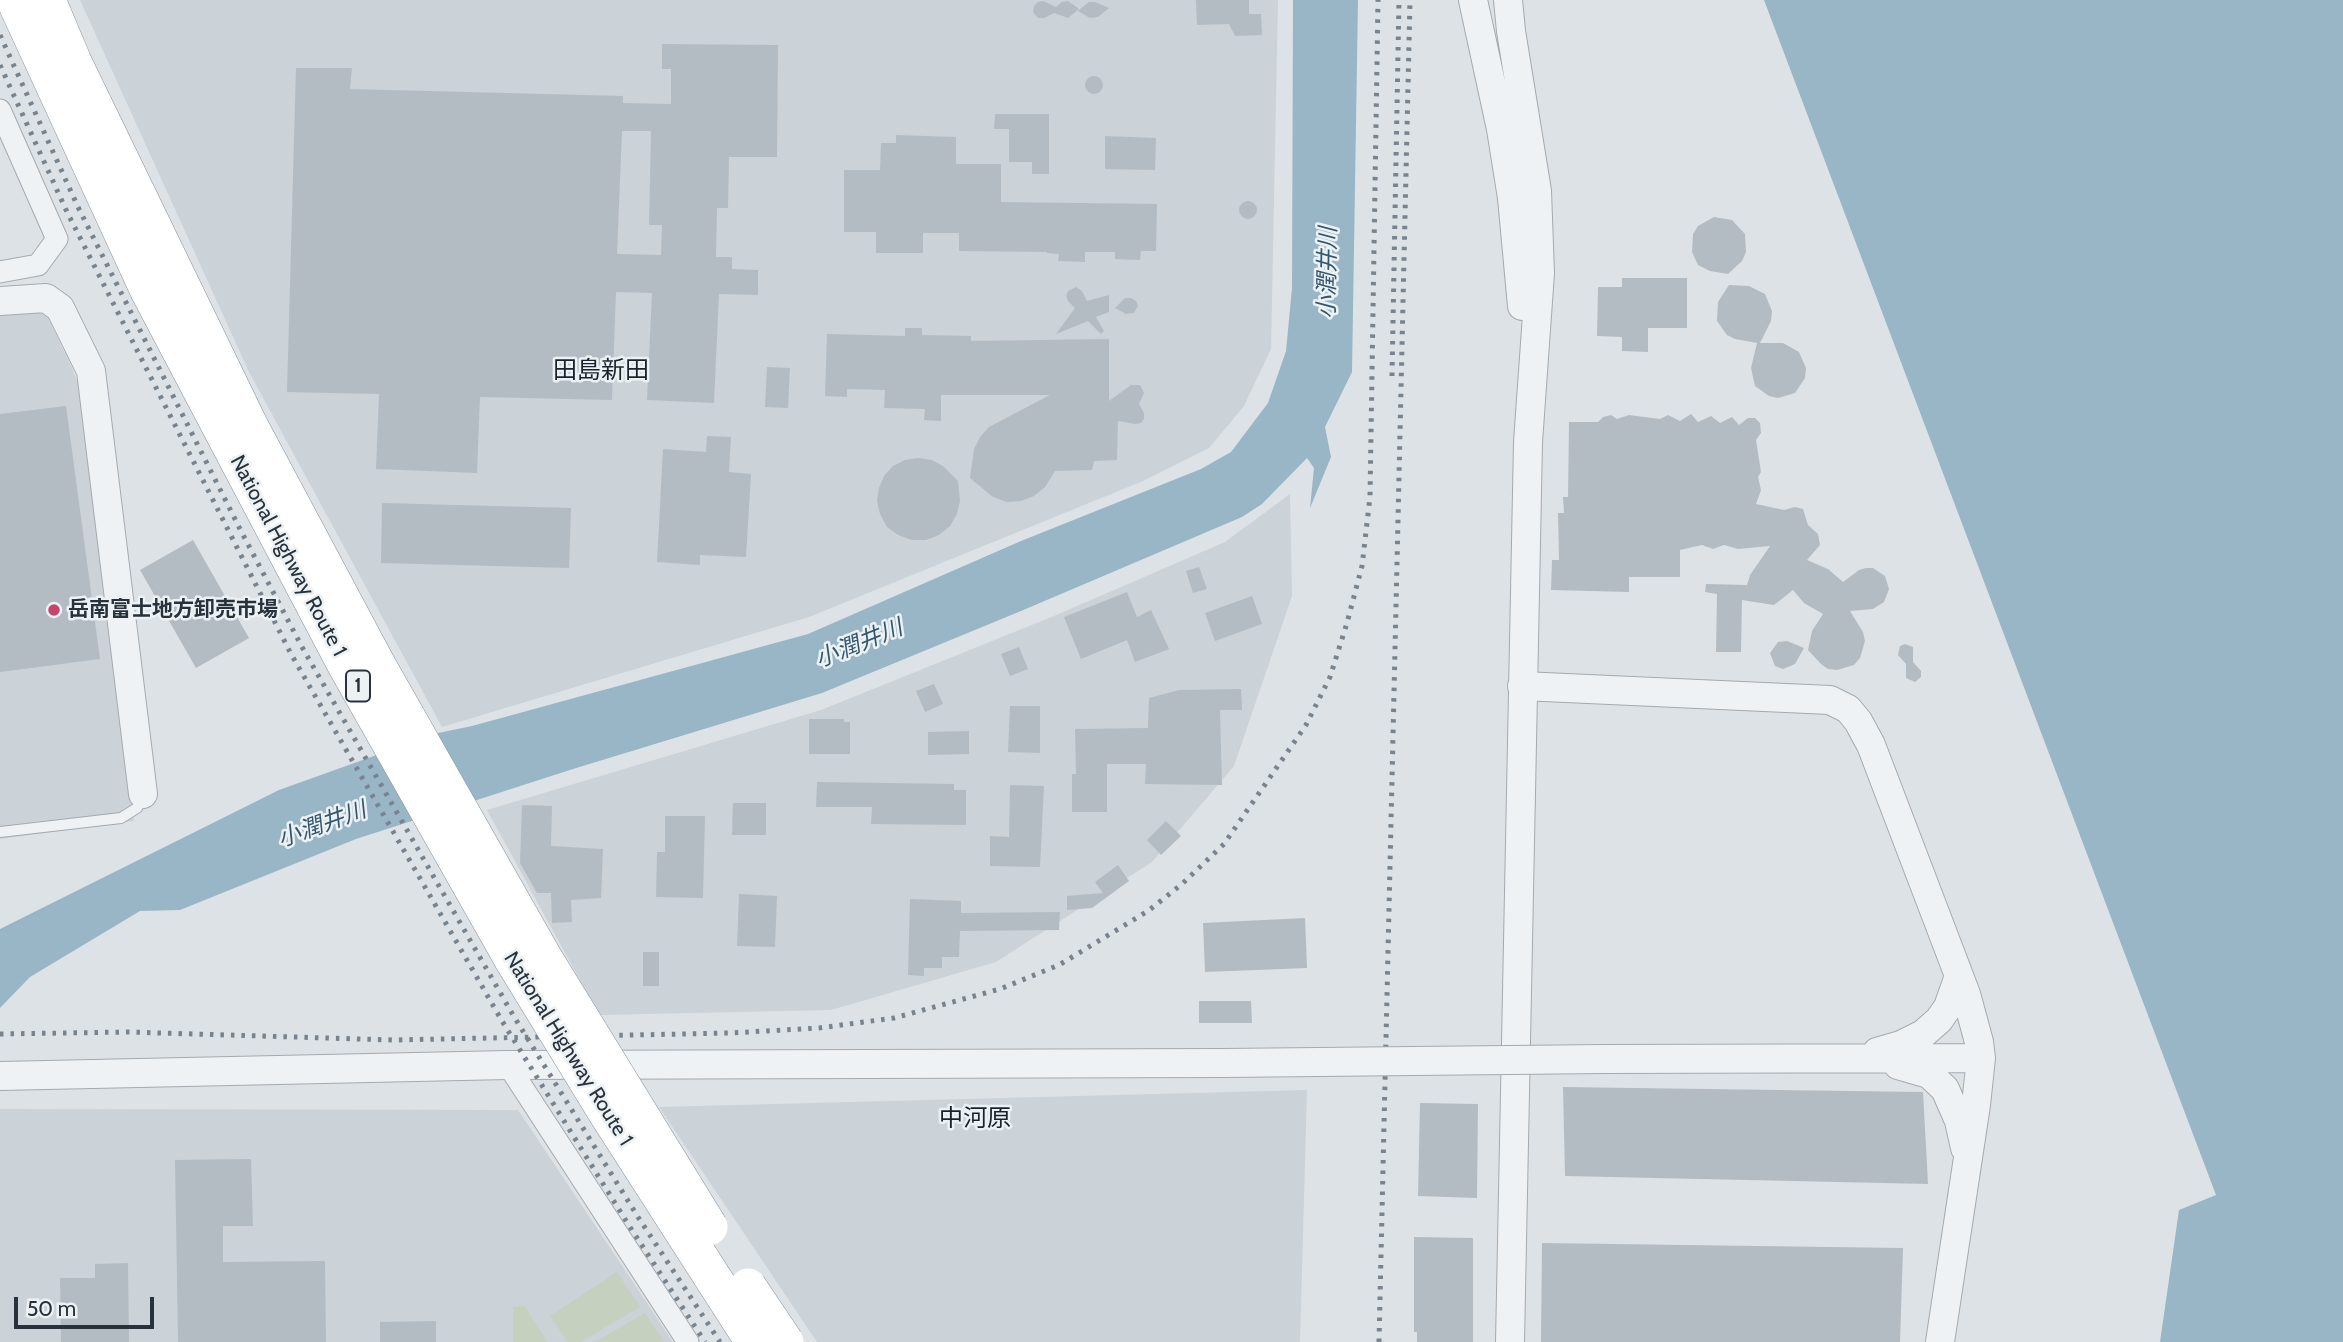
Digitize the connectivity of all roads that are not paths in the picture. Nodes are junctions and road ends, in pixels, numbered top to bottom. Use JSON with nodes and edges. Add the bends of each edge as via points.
{"nodes":[{"id":1,"x":15,"y":0,"type":"edge"},
{"id":2,"x":47,"y":0,"type":"edge"},
{"id":3,"x":1473,"y":0,"type":"edge"},
{"id":4,"x":1508,"y":0,"type":"edge"},
{"id":5,"x":0,"y":110,"type":"edge"},
{"id":6,"x":0,"y":272,"type":"edge"},
{"id":7,"x":0,"y":301,"type":"edge"},
{"id":8,"x":1528,"y":442,"type":"junction"},
{"id":9,"x":1522,"y":686,"type":"junction"},
{"id":10,"x":144,"y":794,"type":"joint"},
{"id":11,"x":0,"y":832,"type":"edge"},
{"id":12,"x":1959,"y":976,"type":"junction"},
{"id":13,"x":1858,"y":1058,"type":"junction"},
{"id":14,"x":1981,"y":1058,"type":"junction"},
{"id":15,"x":509,"y":1065,"type":"junction"},
{"id":16,"x":0,"y":1076,"type":"edge"},
{"id":17,"x":1966,"y":1164,"type":"junction"},
{"id":18,"x":688,"y":1342,"type":"edge"},
{"id":19,"x":754,"y":1342,"type":"edge"},
{"id":20,"x":785,"y":1342,"type":"edge"},
{"id":21,"x":1510,"y":1342,"type":"edge"},
{"id":22,"x":1940,"y":1342,"type":"edge"}],
"edges":[{"from":1,"to":19,"type":"highway","name":"National Highway Route 1","number":"1","bridge":true,"via":[[149,291],[346,665],[512,958]]},
{"from":2,"to":20,"type":"highway","name":"National Highway Route 1","number":"1","bridge":true,"via":[[250,428],[377,664],[543,957]]},
{"from":3,"to":8,"type":"street","via":[[1512,198]]},
{"from":4,"to":8,"type":"street","via":[[1537,191],[1539,273]]},
{"from":5,"to":6,"type":"street","via":[[57,239],[38,265]]},
{"from":7,"to":10,"type":"street","via":[[46,298],[60,308],[91,371]]},
{"from":8,"to":9,"type":"street"},
{"from":9,"to":12,"type":"street","via":[[1830,699],[1848,709],[1871,745]]},
{"from":9,"to":21,"type":"street"},
{"from":10,"to":11,"type":"lane","via":[[137,808],[121,818]]},
{"from":12,"to":13,"type":"street","via":[[1948,1007],[1923,1034]]},
{"from":12,"to":14,"type":"street"},
{"from":13,"to":14,"type":"street"},
{"from":13,"to":15,"type":"street","bridge":true},
{"from":13,"to":17,"type":"street","via":[[1913,1068],[1929,1074],[1945,1089],[1959,1121]]},
{"from":14,"to":17,"type":"street"},
{"from":15,"to":16,"type":"street"},
{"from":15,"to":18,"type":"street"},
{"from":17,"to":22,"type":"street"}]}
